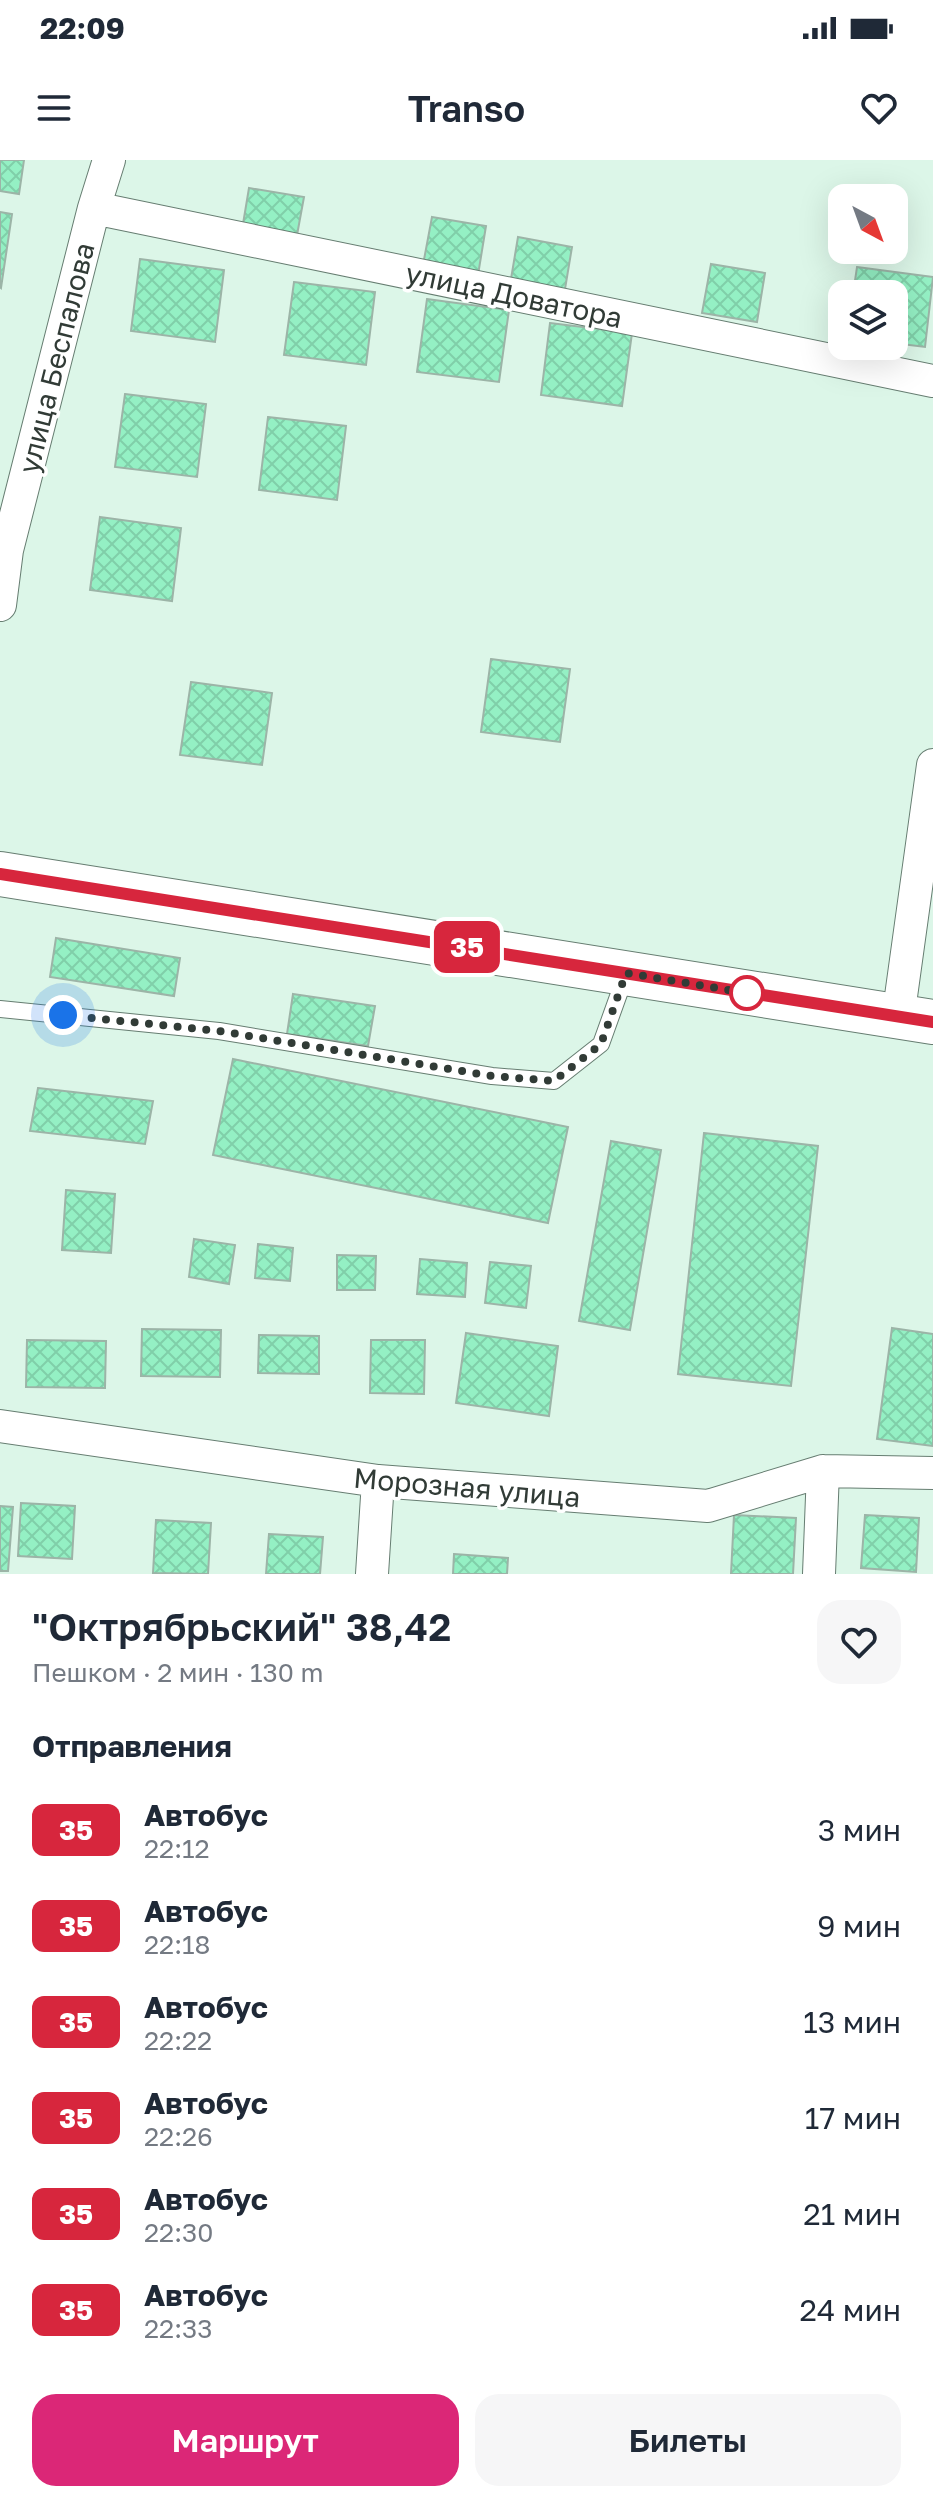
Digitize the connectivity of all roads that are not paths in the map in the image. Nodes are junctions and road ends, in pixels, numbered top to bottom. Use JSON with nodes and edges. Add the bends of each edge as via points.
{"nodes":[{"id":1,"x":109,"y":160,"type":"edge"},
{"id":2,"x":94,"y":208,"type":"junction"},
{"id":3,"x":933,"y":381,"type":"edge"},
{"id":4,"x":0,"y":605,"type":"edge"},
{"id":5,"x":933,"y":765,"type":"edge"},
{"id":6,"x":0,"y":874,"type":"edge"},
{"id":7,"x":626,"y":973,"type":"junction"},
{"id":8,"x":0,"y":1009,"type":"edge"},
{"id":9,"x":916,"y":1020,"type":"edge"},
{"id":10,"x":0,"y":1426,"type":"edge"},
{"id":11,"x":823,"y":1471,"type":"junction"},
{"id":12,"x":933,"y":1473,"type":"edge"},
{"id":13,"x":378,"y":1481,"type":"junction"},
{"id":14,"x":372,"y":1574,"type":"edge"},
{"id":15,"x":819,"y":1574,"type":"edge"}],
"edges":[{"from":1,"to":2,"type":"street","name":"улица Беспалова"},
{"from":2,"to":3,"type":"street","name":"улица Доватора"},
{"from":2,"to":4,"type":"street","name":"улица Беспалова","via":[[7,550]]},
{"from":5,"to":9,"type":"street"},
{"from":6,"to":7,"type":"main road"},
{"from":7,"to":8,"type":"lane","via":[[601,1044],[554,1081],[492,1076],[219,1031]]},
{"from":7,"to":9,"type":"main road"},
{"from":10,"to":13,"type":"street","name":"Морозная улица"},
{"from":11,"to":12,"type":"street","name":"Морозная улица"},
{"from":11,"to":13,"type":"street","name":"Морозная улица","via":[[708,1506]]},
{"from":11,"to":15,"type":"street"},
{"from":13,"to":14,"type":"street"}]}
